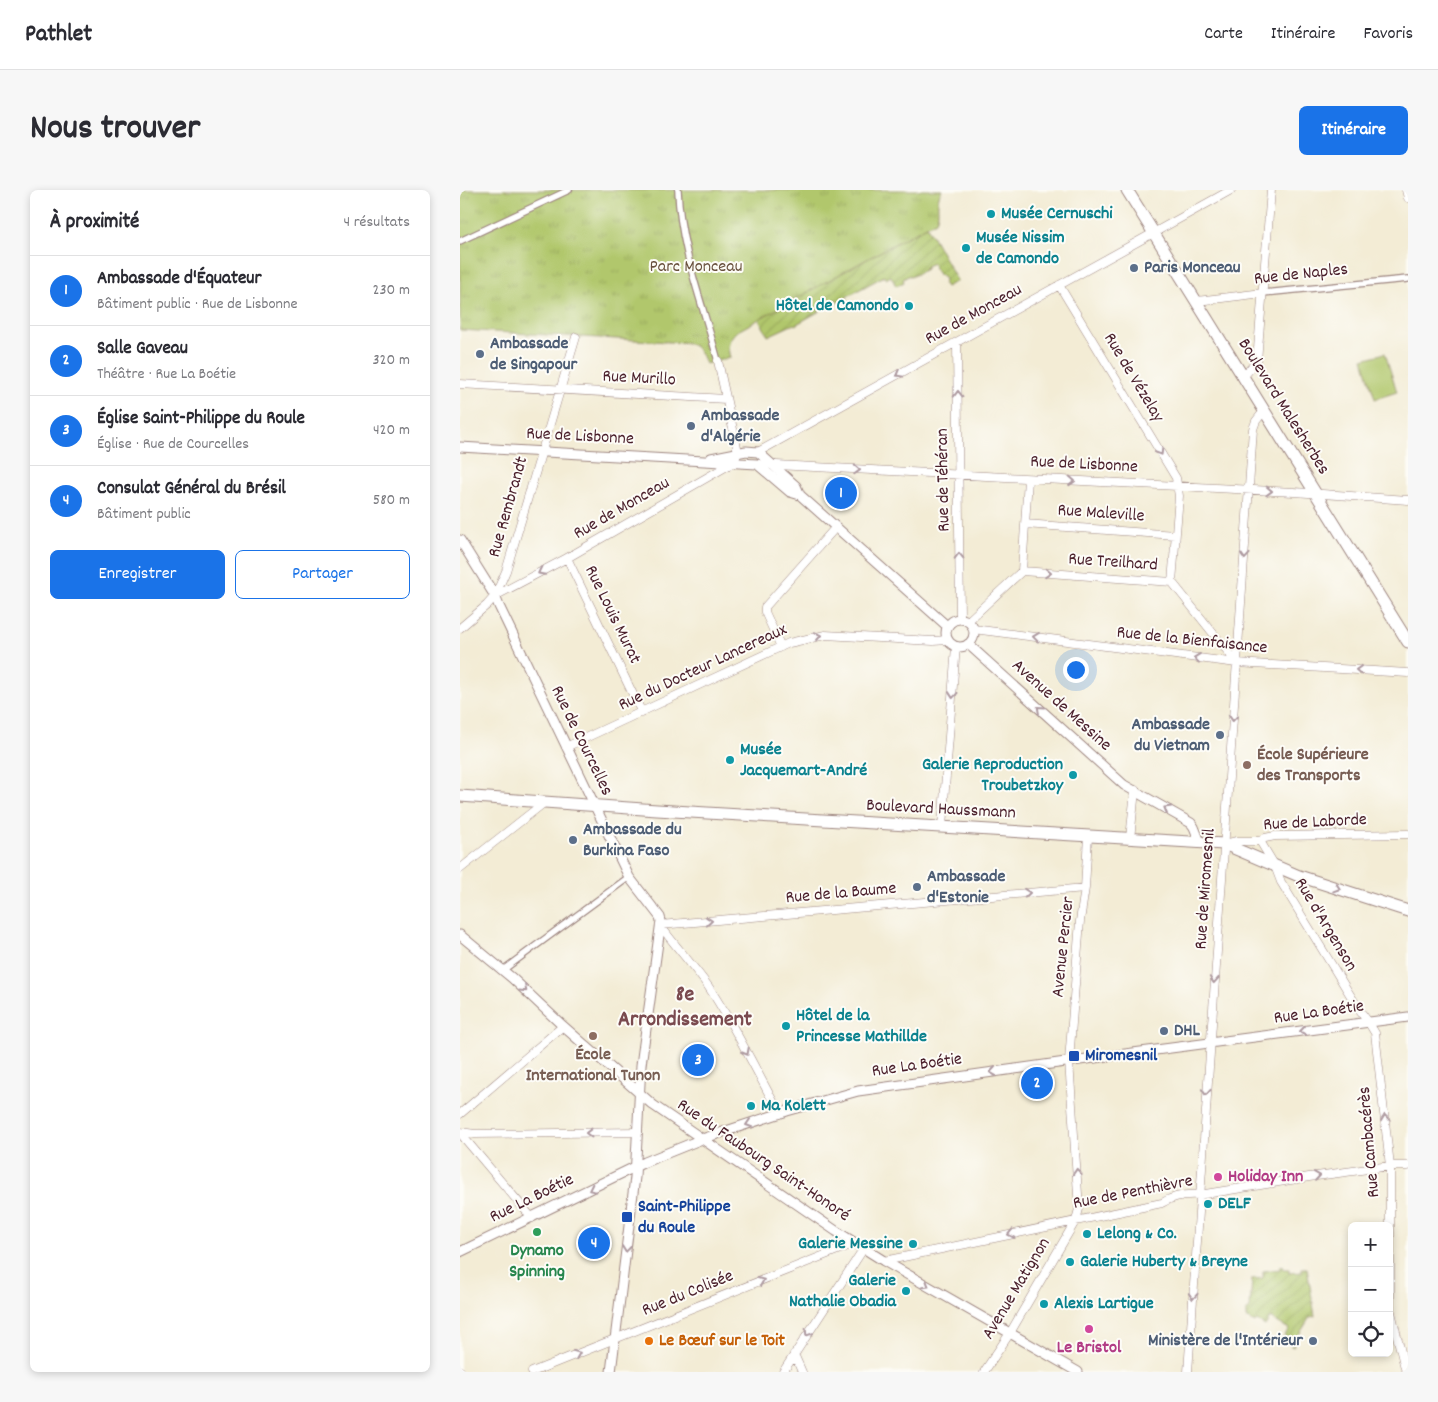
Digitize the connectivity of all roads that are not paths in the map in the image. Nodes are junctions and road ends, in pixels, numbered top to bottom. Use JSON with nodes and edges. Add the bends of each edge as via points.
{"nodes":[{"id":1,"x":569,"y":190,"type":"edge"},
{"id":2,"x":678,"y":190,"type":"edge"},
{"id":3,"x":1127,"y":190,"type":"edge"},
{"id":4,"x":1231,"y":190,"type":"edge"},
{"id":5,"x":1271,"y":190,"type":"edge"},
{"id":6,"x":1406,"y":190,"type":"edge"},
{"id":7,"x":1408,"y":198,"type":"edge"},
{"id":8,"x":1154,"y":233,"type":"junction"},
{"id":9,"x":460,"y":241,"type":"edge"},
{"id":10,"x":1408,"y":279,"type":"edge"},
{"id":11,"x":1059,"y":285,"type":"junction"},
{"id":12,"x":1263,"y":293,"type":"junction"},
{"id":13,"x":1197,"y":301,"type":"junction"},
{"id":14,"x":576,"y":337,"type":"dead end"},
{"id":15,"x":957,"y":342,"type":"junction"},
{"id":16,"x":718,"y":361,"type":"joint"},
{"id":17,"x":1243,"y":377,"type":"junction"},
{"id":18,"x":460,"y":384,"type":"edge"},
{"id":19,"x":560,"y":390,"type":"junction"},
{"id":20,"x":726,"y":399,"type":"junction"},
{"id":21,"x":1264,"y":411,"type":"junction"},
{"id":22,"x":460,"y":447,"type":"edge"},
{"id":23,"x":541,"y":450,"type":"junction"},
{"id":24,"x":738,"y":452,"type":"junction"},
{"id":25,"x":758,"y":452,"type":"junction"},
{"id":26,"x":698,"y":460,"type":"junction"},
{"id":27,"x":734,"y":462,"type":"junction"},
{"id":28,"x":757,"y":464,"type":"junction"},
{"id":29,"x":772,"y":465,"type":"junction"},
{"id":30,"x":958,"y":475,"type":"junction"},
{"id":31,"x":1028,"y":478,"type":"junction"},
{"id":32,"x":1178,"y":487,"type":"junction"},
{"id":33,"x":1250,"y":490,"type":"junction"},
{"id":34,"x":1317,"y":494,"type":"junction"},
{"id":35,"x":800,"y":495,"type":"junction"},
{"id":36,"x":1408,"y":500,"type":"edge"},
{"id":37,"x":1025,"y":524,"type":"junction"},
{"id":38,"x":836,"y":527,"type":"junction"},
{"id":39,"x":1175,"y":534,"type":"junction"},
{"id":40,"x":460,"y":540,"type":"edge"},
{"id":41,"x":567,"y":558,"type":"junction"},
{"id":42,"x":1022,"y":571,"type":"junction"},
{"id":43,"x":1172,"y":582,"type":"junction"},
{"id":44,"x":495,"y":596,"type":"junction"},
{"id":45,"x":967,"y":623,"type":"junction"},
{"id":46,"x":947,"y":626,"type":"junction"},
{"id":47,"x":460,"y":628,"type":"edge"},
{"id":48,"x":948,"y":640,"type":"junction"},
{"id":49,"x":1408,"y":642,"type":"edge"},
{"id":50,"x":968,"y":644,"type":"junction"},
{"id":51,"x":956,"y":646,"type":"junction"},
{"id":52,"x":781,"y":647,"type":"junction"},
{"id":53,"x":1237,"y":664,"type":"junction"},
{"id":54,"x":1408,"y":673,"type":"edge"},
{"id":55,"x":642,"y":713,"type":"junction"},
{"id":56,"x":566,"y":747,"type":"junction"},
{"id":57,"x":1135,"y":790,"type":"junction"},
{"id":58,"x":460,"y":796,"type":"edge"},
{"id":59,"x":545,"y":802,"type":"junction"},
{"id":60,"x":594,"y":805,"type":"junction"},
{"id":61,"x":942,"y":827,"type":"junction"},
{"id":62,"x":1408,"y":834,"type":"edge"},
{"id":63,"x":1088,"y":836,"type":"junction"},
{"id":64,"x":1130,"y":839,"type":"junction"},
{"id":65,"x":1260,"y":841,"type":"junction"},
{"id":66,"x":1200,"y":842,"type":"junction"},
{"id":67,"x":1224,"y":844,"type":"junction"},
{"id":68,"x":1275,"y":866,"type":"junction"},
{"id":69,"x":460,"y":869,"type":"edge"},
{"id":70,"x":629,"y":877,"type":"junction"},
{"id":71,"x":1085,"y":888,"type":"junction"},
{"id":72,"x":1408,"y":911,"type":"edge"},
{"id":73,"x":660,"y":925,"type":"junction"},
{"id":74,"x":460,"y":935,"type":"edge"},
{"id":75,"x":503,"y":970,"type":"junction"},
{"id":76,"x":1408,"y":1017,"type":"edge"},
{"id":77,"x":1369,"y":1022,"type":"junction"},
{"id":78,"x":563,"y":1026,"type":"junction"},
{"id":79,"x":1210,"y":1044,"type":"junction"},
{"id":80,"x":1069,"y":1062,"type":"junction"},
{"id":81,"x":639,"y":1094,"type":"junction"},
{"id":82,"x":460,"y":1114,"type":"edge"},
{"id":83,"x":780,"y":1114,"type":"junction"},
{"id":84,"x":638,"y":1132,"type":"junction"},
{"id":85,"x":460,"y":1133,"type":"edge"},
{"id":86,"x":702,"y":1139,"type":"junction"},
{"id":87,"x":635,"y":1166,"type":"junction"},
{"id":88,"x":1390,"y":1166,"type":"junction"},
{"id":89,"x":1408,"y":1166,"type":"edge"},
{"id":90,"x":1200,"y":1195,"type":"junction"},
{"id":91,"x":532,"y":1218,"type":"junction"},
{"id":92,"x":1076,"y":1220,"type":"junction"},
{"id":93,"x":860,"y":1246,"type":"junction"},
{"id":94,"x":460,"y":1252,"type":"edge"},
{"id":95,"x":884,"y":1261,"type":"junction"},
{"id":96,"x":1010,"y":1333,"type":"junction"},
{"id":97,"x":615,"y":1339,"type":"junction"},
{"id":98,"x":1404,"y":1352,"type":"edge"},
{"id":99,"x":794,"y":1354,"type":"junction"},
{"id":100,"x":532,"y":1372,"type":"edge"},
{"id":101,"x":611,"y":1372,"type":"edge"},
{"id":102,"x":783,"y":1372,"type":"edge"},
{"id":103,"x":802,"y":1372,"type":"edge"},
{"id":104,"x":984,"y":1372,"type":"edge"},
{"id":105,"x":1078,"y":1372,"type":"edge"},
{"id":106,"x":1188,"y":1372,"type":"edge"},
{"id":107,"x":1406,"y":1372,"type":"edge"}],
"edges":[{"from":1,"to":9,"type":"street"},
{"from":2,"to":16,"type":"street","via":[[682,231]]},
{"from":3,"to":8,"type":"main road","name":"Boulevard Malesherbes"},
{"from":4,"to":8,"type":"street","name":"Rue de Monceau"},
{"from":5,"to":12,"type":"street"},
{"from":6,"to":7,"type":"street"},
{"from":8,"to":11,"type":"street","name":"Rue de Monceau"},
{"from":8,"to":13,"type":"main road","name":"Boulevard Malesherbes"},
{"from":10,"to":12,"type":"street","name":"Rue de Naples"},
{"from":11,"to":15,"type":"street","name":"Rue de Monceau"},
{"from":11,"to":32,"type":"street","name":"Rue de Vézelay","one_way":true,"via":[[1176,478]]},
{"from":12,"to":13,"type":"street","name":"Rue de Naples"},
{"from":12,"to":17,"type":"street","via":[[1257,361]]},
{"from":13,"to":17,"type":"main road","name":"Boulevard Malesherbes"},
{"from":14,"to":19,"type":"street","name":"Rue Rembrandt"},
{"from":15,"to":25,"type":"street","name":"Rue de Monceau","one_way":true},
{"from":30,"to":15,"type":"street","name":"Rue de Téhéran","one_way":true},
{"from":16,"to":20,"type":"street"},
{"from":17,"to":21,"type":"main road","name":"Boulevard Malesherbes"},
{"from":18,"to":19,"type":"street","name":"Rue Murillo"},
{"from":19,"to":20,"type":"street","name":"Rue Murillo"},
{"from":19,"to":23,"type":"street","name":"Rue Rembrandt"},
{"from":20,"to":24,"type":"street"},
{"from":21,"to":33,"type":"street","name":"Rue de Miromesnil","via":[[1253,429]]},
{"from":21,"to":34,"type":"main road","name":"Boulevard Malesherbes"},
{"from":22,"to":23,"type":"street","name":"Rue de Lisbonne"},
{"from":23,"to":26,"type":"street","name":"Rue de Lisbonne"},
{"from":23,"to":44,"type":"street","name":"Rue Rembrandt","via":[[506,571]]},
{"from":24,"to":25,"type":"street","name":"Rue de Lisbonne"},
{"from":24,"to":26,"type":"street","name":"Rue de Lisbonne"},
{"from":24,"to":27,"type":"street"},
{"from":25,"to":29,"type":"street"},
{"from":26,"to":27,"type":"street","name":"Rue de Lisbonne"},
{"from":27,"to":28,"type":"street","name":"Rue de Lisbonne"},
{"from":27,"to":41,"type":"street","name":"Rue de Monceau"},
{"from":28,"to":29,"type":"street","name":"Rue de Lisbonne"},
{"from":28,"to":35,"type":"street","via":[[790,492]]},
{"from":29,"to":30,"type":"street","name":"Rue de Lisbonne","one_way":true},
{"from":29,"to":35,"type":"street","via":[[796,486]]},
{"from":30,"to":31,"type":"street","name":"Rue de Lisbonne"},
{"from":45,"to":30,"type":"street","name":"Rue de Téhéran","one_way":true},
{"from":31,"to":32,"type":"street","name":"Rue de Lisbonne","one_way":true},
{"from":31,"to":37,"type":"street"},
{"from":32,"to":33,"type":"street","name":"Rue de Lisbonne"},
{"from":32,"to":39,"type":"street"},
{"from":33,"to":34,"type":"street","name":"Rue de Lisbonne","one_way":true},
{"from":33,"to":53,"type":"street","name":"Rue de Miromesnil","one_way":true},
{"from":34,"to":36,"type":"street","name":"Rue de Lisbonne"},
{"from":34,"to":49,"type":"main road","name":"Boulevard Malesherbes"},
{"from":35,"to":38,"type":"street"},
{"from":37,"to":39,"type":"street","name":"Rue Maleville"},
{"from":37,"to":42,"type":"street"},
{"from":38,"to":46,"type":"street"},
{"from":38,"to":52,"type":"street","via":[[765,607]]},
{"from":39,"to":43,"type":"street"},
{"from":40,"to":44,"type":"street","name":"Rue de Courcelles"},
{"from":41,"to":44,"type":"street","name":"Rue de Monceau","one_way":true},
{"from":41,"to":55,"type":"street","name":"Rue Louis Murat"},
{"from":42,"to":43,"type":"street","name":"Rue Treilhard","one_way":true},
{"from":42,"to":45,"type":"street"},
{"from":43,"to":53,"type":"street","name":"Rue Treilhard"},
{"from":44,"to":47,"type":"street"},
{"from":44,"to":56,"type":"street","name":"Rue de Courcelles"},
{"from":45,"to":46,"type":"street","via":[[952,621]]},
{"from":45,"to":50,"type":"street","via":[[973,638]]},
{"from":53,"to":45,"type":"street","name":"Rue de la Bienfaisance","one_way":true},
{"from":46,"to":48,"type":"street"},
{"from":48,"to":51,"type":"street"},
{"from":52,"to":48,"type":"street","name":"Rue du Docteur Lancereaux","one_way":true,"via":[[826,635]]},
{"from":50,"to":51,"type":"street"},
{"from":57,"to":50,"type":"street","name":"Avenue de Messine","one_way":true,"via":[[1124,785]]},
{"from":51,"to":61,"type":"street","one_way":true},
{"from":52,"to":55,"type":"street","name":"Rue du Docteur Lancereaux"},
{"from":54,"to":53,"type":"street","name":"Rue de la Bienfaisance","one_way":true},
{"from":53,"to":67,"type":"street","name":"Rue de Miromesnil","one_way":true},
{"from":55,"to":56,"type":"street","name":"Rue du Docteur Lancereaux"},
{"from":56,"to":60,"type":"street","name":"Rue de Courcelles"},
{"from":57,"to":64,"type":"street"},
{"from":66,"to":57,"type":"street","name":"Avenue de Messine","one_way":true,"via":[[1191,823]]},
{"from":58,"to":59,"type":"main road","name":"Boulevard Haussmann"},
{"from":59,"to":60,"type":"main road","name":"Boulevard Haussmann"},
{"from":59,"to":69,"type":"street"},
{"from":60,"to":61,"type":"main road","name":"Boulevard Haussmann"},
{"from":60,"to":70,"type":"street","name":"Rue de Courcelles"},
{"from":61,"to":63,"type":"main road","name":"Boulevard Haussmann"},
{"from":62,"to":65,"type":"street","name":"Rue de Laborde","via":[[1275,836]]},
{"from":63,"to":64,"type":"main road","name":"Boulevard Haussmann"},
{"from":63,"to":71,"type":"street","name":"Avenue Percier"},
{"from":64,"to":66,"type":"main road","name":"Boulevard Haussmann"},
{"from":65,"to":67,"type":"street","name":"Rue de Laborde"},
{"from":65,"to":68,"type":"street","name":"Rue d'Argenson"},
{"from":66,"to":67,"type":"main road","name":"Boulevard Haussmann"},
{"from":67,"to":68,"type":"main road","name":"Boulevard Haussmann"},
{"from":67,"to":79,"type":"street","name":"Rue de Miromesnil","one_way":true},
{"from":68,"to":72,"type":"main road","name":"Boulevard Haussmann","one_way":true},
{"from":68,"to":77,"type":"street","name":"Rue d'Argenson","via":[[1281,882]]},
{"from":70,"to":73,"type":"street","name":"Rue de Courcelles","via":[[660,917]]},
{"from":70,"to":75,"type":"street"},
{"from":73,"to":71,"type":"street","name":"Rue de la Baume","one_way":true},
{"from":71,"to":80,"type":"street","name":"Avenue Percier"},
{"from":73,"to":81,"type":"street"},
{"from":73,"to":83,"type":"street","name":"Rue de Courcelles","one_way":true,"via":[[707,985]]},
{"from":74,"to":75,"type":"street","name":"Rue du Faubourg Saint-Honoré"},
{"from":75,"to":78,"type":"street","name":"Rue du Faubourg Saint-Honoré","one_way":true},
{"from":76,"to":77,"type":"street","name":"Rue La Boétie"},
{"from":77,"to":79,"type":"street","name":"Rue La Boétie","one_way":true},
{"from":88,"to":77,"type":"street","name":"Rue Cambacérès","one_way":true,"via":[[1375,1034]]},
{"from":78,"to":81,"type":"street","name":"Rue du Faubourg Saint-Honoré"},
{"from":78,"to":82,"type":"street"},
{"from":79,"to":80,"type":"street","name":"Rue La Boétie"},
{"from":79,"to":90,"type":"street","name":"Rue de Miromesnil","one_way":true},
{"from":80,"to":83,"type":"street","name":"Rue La Boétie","one_way":true,"via":[[858,1091]]},
{"from":92,"to":80,"type":"street","name":"Avenue Percier","one_way":true,"via":[[1079,1209]]},
{"from":81,"to":84,"type":"street"},
{"from":81,"to":86,"type":"street","name":"Rue du Faubourg Saint-Honoré"},
{"from":83,"to":86,"type":"street","name":"Rue La Boétie","one_way":true},
{"from":84,"to":85,"type":"street","one_way":true},
{"from":84,"to":87,"type":"street"},
{"from":85,"to":91,"type":"street"},
{"from":86,"to":87,"type":"street","name":"Rue La Boétie"},
{"from":86,"to":93,"type":"street","name":"Rue du Faubourg Saint-Honoré"},
{"from":87,"to":91,"type":"street","name":"Rue La Boétie","one_way":true},
{"from":87,"to":97,"type":"street","one_way":true},
{"from":88,"to":89,"type":"street","name":"Rue de Penthièvre"},
{"from":90,"to":88,"type":"street","name":"Rue de Penthièvre","one_way":true},
{"from":88,"to":98,"type":"street","name":"Rue Cambacérès","via":[[1390,1308]]},
{"from":90,"to":92,"type":"street","name":"Rue de Penthièvre","via":[[1170,1198]]},
{"from":90,"to":106,"type":"street","name":"Rue de Miromesnil","one_way":true},
{"from":91,"to":94,"type":"street","name":"Rue La Boétie"},
{"from":92,"to":95,"type":"street","name":"Rue de Penthièvre","one_way":true},
{"from":92,"to":96,"type":"street","name":"Avenue Matignon"},
{"from":93,"to":95,"type":"street","name":"Rue du Faubourg Saint-Honoré"},
{"from":97,"to":93,"type":"street","name":"Rue du Colisée","one_way":true},
{"from":93,"to":99,"type":"street","one_way":true},
{"from":95,"to":96,"type":"street","name":"Rue du Faubourg Saint-Honoré","one_way":true},
{"from":96,"to":104,"type":"street","name":"Avenue Matignon"},
{"from":96,"to":105,"type":"street","name":"Rue du Faubourg Saint-Honoré"},
{"from":100,"to":97,"type":"street","name":"Rue du Colisée","one_way":true},
{"from":97,"to":101,"type":"street"},
{"from":98,"to":107,"type":"street","name":"Rue Cambacérès"},
{"from":99,"to":102,"type":"street"},
{"from":99,"to":103,"type":"street"}]}
